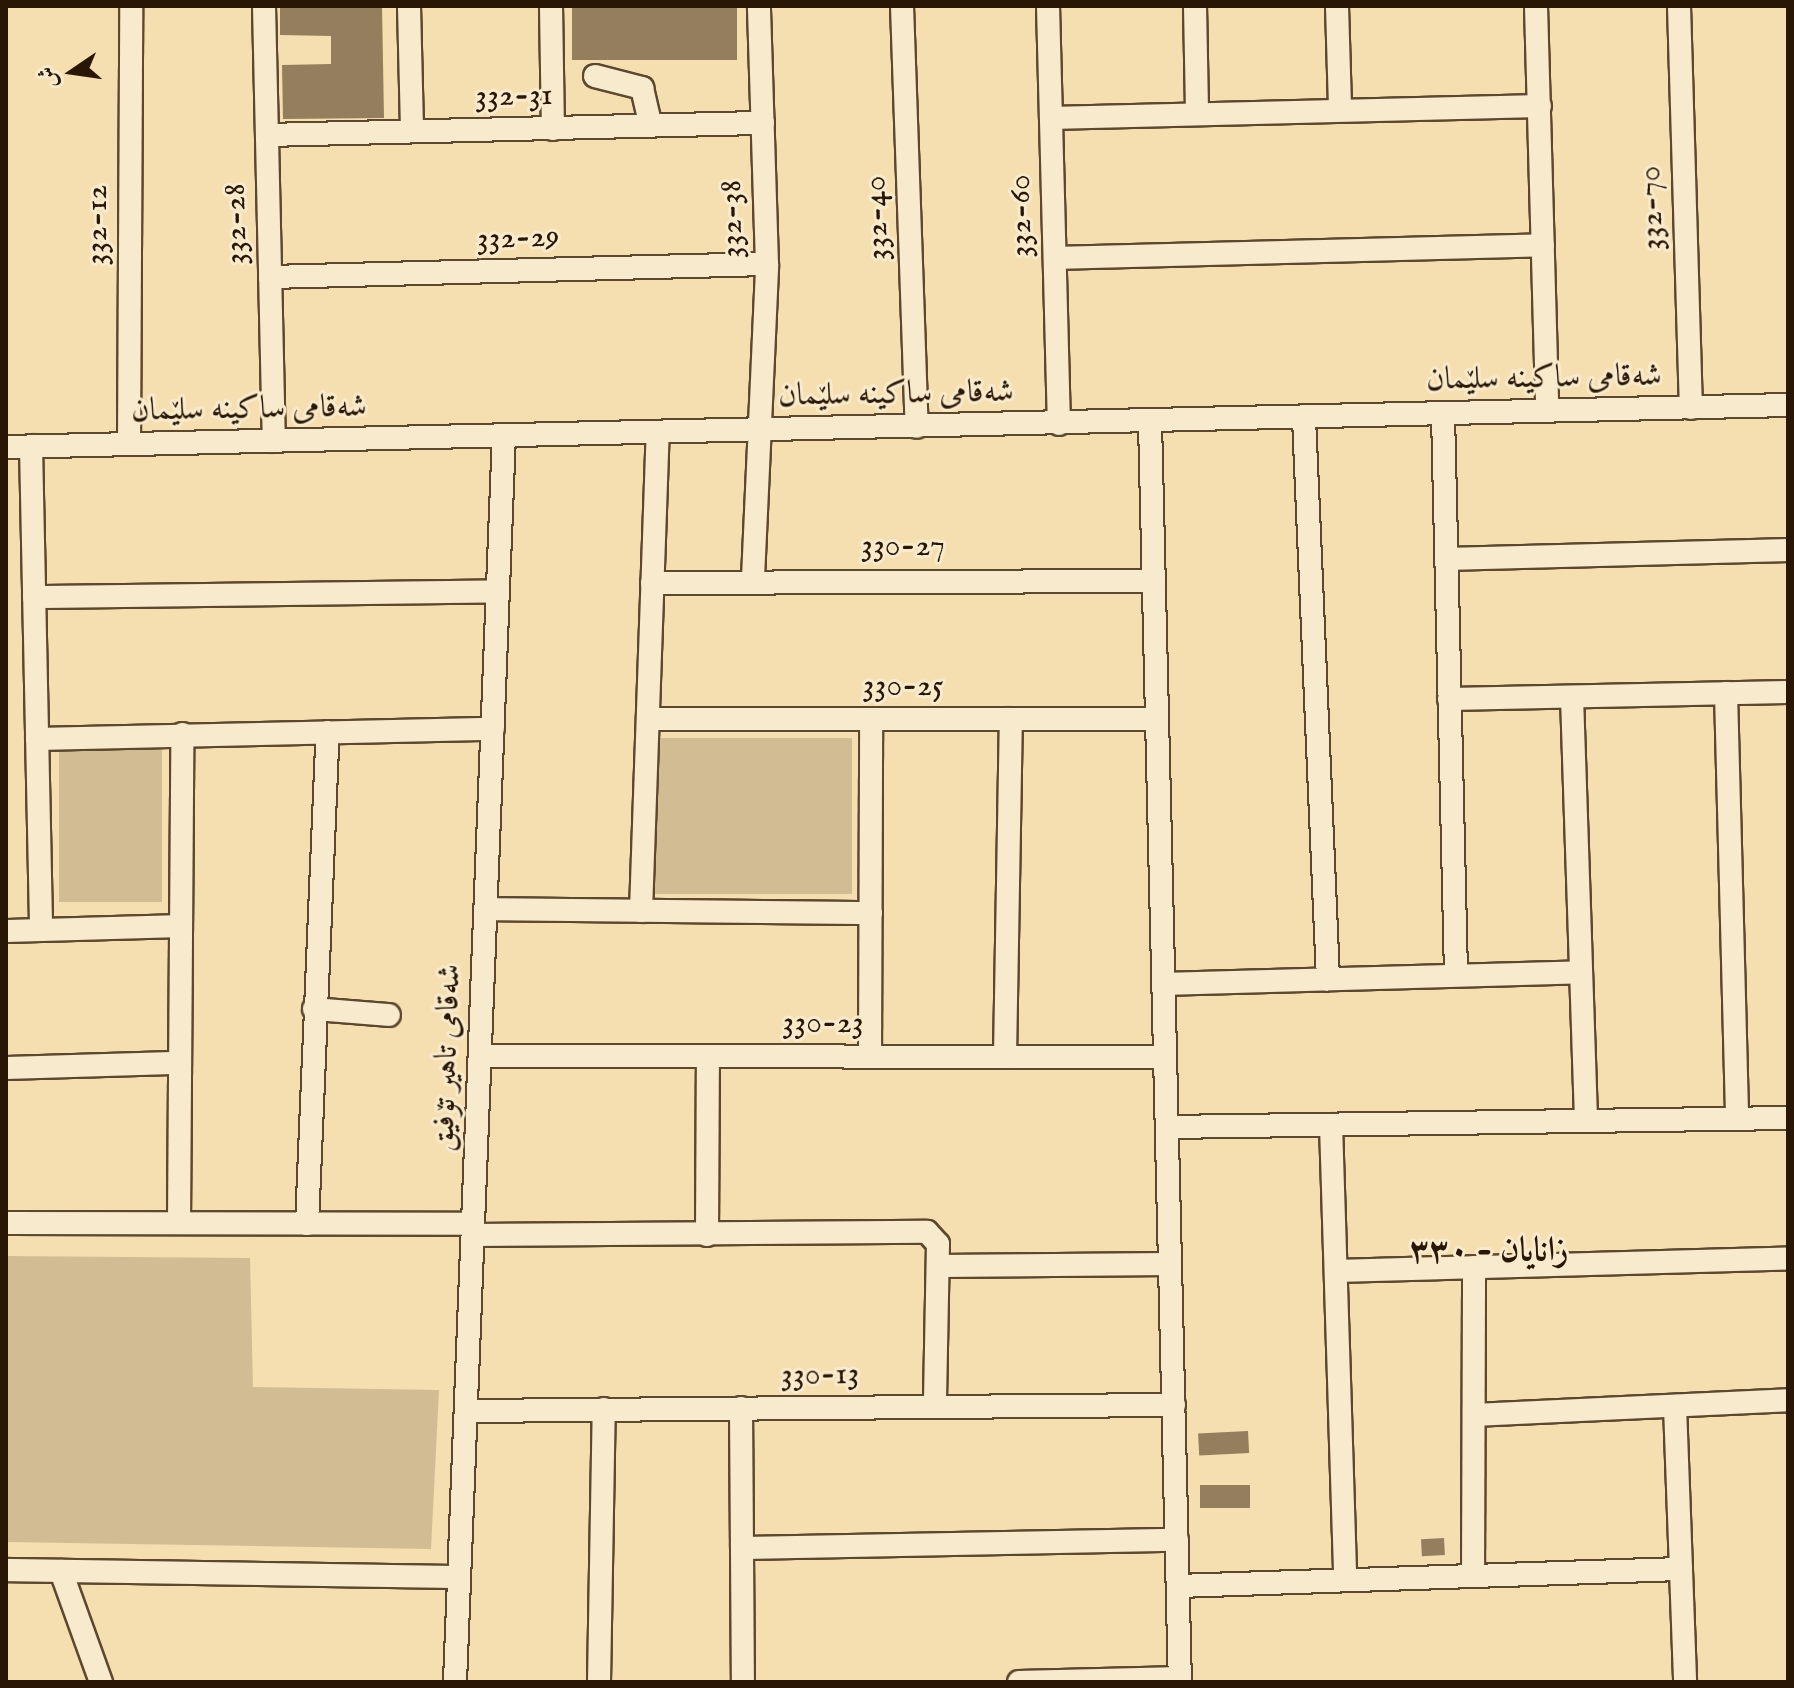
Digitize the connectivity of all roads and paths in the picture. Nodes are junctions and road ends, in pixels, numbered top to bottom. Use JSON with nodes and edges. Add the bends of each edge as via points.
{"nodes":[{"id":1,"x":131,"y":6,"type":"edge"},
{"id":2,"x":264,"y":6,"type":"edge"},
{"id":3,"x":409,"y":6,"type":"edge"},
{"id":4,"x":551,"y":6,"type":"edge"},
{"id":5,"x":759,"y":6,"type":"edge"},
{"id":6,"x":902,"y":6,"type":"edge"},
{"id":7,"x":1048,"y":6,"type":"edge"},
{"id":8,"x":1195,"y":6,"type":"edge"},
{"id":9,"x":1337,"y":6,"type":"edge"},
{"id":10,"x":1536,"y":6,"type":"edge"},
{"id":11,"x":1679,"y":6,"type":"edge"},
{"id":12,"x":595,"y":76,"type":"dead end"},
{"id":13,"x":1540,"y":106,"type":"junction"},
{"id":14,"x":1340,"y":110,"type":"junction"},
{"id":15,"x":1197,"y":113,"type":"junction"},
{"id":16,"x":1051,"y":118,"type":"junction"},
{"id":17,"x":763,"y":123,"type":"junction"},
{"id":18,"x":651,"y":126,"type":"junction"},
{"id":19,"x":553,"y":129,"type":"junction"},
{"id":20,"x":412,"y":131,"type":"junction"},
{"id":21,"x":267,"y":135,"type":"junction"},
{"id":22,"x":1543,"y":245,"type":"junction"},
{"id":23,"x":1055,"y":258,"type":"junction"},
{"id":24,"x":767,"y":264,"type":"junction"},
{"id":25,"x":270,"y":277,"type":"junction"},
{"id":26,"x":1788,"y":405,"type":"edge"},
{"id":27,"x":1691,"y":408,"type":"junction"},
{"id":28,"x":1547,"y":411,"type":"junction"},
{"id":29,"x":1443,"y":414,"type":"junction"},
{"id":30,"x":1304,"y":418,"type":"junction"},
{"id":31,"x":1150,"y":422,"type":"junction"},
{"id":32,"x":1059,"y":424,"type":"junction"},
{"id":33,"x":917,"y":427,"type":"junction"},
{"id":34,"x":764,"y":430,"type":"junction"},
{"id":35,"x":658,"y":433,"type":"junction"},
{"id":36,"x":504,"y":437,"type":"junction"},
{"id":37,"x":274,"y":441,"type":"junction"},
{"id":38,"x":129,"y":444,"type":"junction"},
{"id":39,"x":31,"y":446,"type":"junction"},
{"id":40,"x":6,"y":447,"type":"edge"},
{"id":41,"x":1788,"y":550,"type":"edge"},
{"id":42,"x":1447,"y":559,"type":"junction"},
{"id":43,"x":753,"y":578,"type":"junction"},
{"id":44,"x":1154,"y":581,"type":"junction"},
{"id":45,"x":652,"y":583,"type":"junction"},
{"id":46,"x":498,"y":591,"type":"junction"},
{"id":47,"x":34,"y":597,"type":"junction"},
{"id":48,"x":1788,"y":692,"type":"edge"},
{"id":49,"x":1726,"y":693,"type":"junction"},
{"id":50,"x":1572,"y":697,"type":"junction"},
{"id":51,"x":1449,"y":699,"type":"junction"},
{"id":52,"x":648,"y":719,"type":"junction"},
{"id":53,"x":871,"y":719,"type":"junction"},
{"id":54,"x":1011,"y":719,"type":"junction"},
{"id":55,"x":1157,"y":719,"type":"junction"},
{"id":56,"x":493,"y":729,"type":"junction"},
{"id":57,"x":328,"y":732,"type":"junction"},
{"id":58,"x":182,"y":734,"type":"junction"},
{"id":59,"x":37,"y":739,"type":"junction"},
{"id":60,"x":486,"y":909,"type":"junction"},
{"id":61,"x":641,"y":911,"type":"junction"},
{"id":62,"x":871,"y":913,"type":"junction"},
{"id":63,"x":180,"y":926,"type":"junction"},
{"id":64,"x":41,"y":930,"type":"junction"},
{"id":65,"x":6,"y":931,"type":"edge"},
{"id":66,"x":1581,"y":972,"type":"junction"},
{"id":67,"x":1456,"y":975,"type":"junction"},
{"id":68,"x":1328,"y":979,"type":"junction"},
{"id":69,"x":1164,"y":984,"type":"junction"},
{"id":70,"x":314,"y":1009,"type":"junction"},
{"id":71,"x":389,"y":1015,"type":"dead end"},
{"id":72,"x":480,"y":1056,"type":"junction"},
{"id":73,"x":708,"y":1056,"type":"junction"},
{"id":74,"x":870,"y":1056,"type":"junction"},
{"id":75,"x":1005,"y":1056,"type":"junction"},
{"id":76,"x":1165,"y":1057,"type":"junction"},
{"id":77,"x":178,"y":1063,"type":"junction"},
{"id":78,"x":6,"y":1068,"type":"edge"},
{"id":79,"x":1788,"y":1118,"type":"edge"},
{"id":80,"x":1737,"y":1119,"type":"junction"},
{"id":81,"x":1586,"y":1121,"type":"junction"},
{"id":82,"x":1331,"y":1125,"type":"junction"},
{"id":83,"x":1167,"y":1127,"type":"junction"},
{"id":84,"x":6,"y":1223,"type":"edge"},
{"id":85,"x":179,"y":1223,"type":"junction"},
{"id":86,"x":307,"y":1224,"type":"junction"},
{"id":87,"x":473,"y":1229,"type":"junction"},
{"id":88,"x":707,"y":1235,"type":"junction"},
{"id":89,"x":1788,"y":1258,"type":"edge"},
{"id":90,"x":1170,"y":1264,"type":"junction"},
{"id":91,"x":939,"y":1266,"type":"junction"},
{"id":92,"x":1474,"y":1267,"type":"junction"},
{"id":93,"x":1336,"y":1271,"type":"junction"},
{"id":94,"x":1788,"y":1400,"type":"edge"},
{"id":95,"x":1174,"y":1405,"type":"junction"},
{"id":96,"x":1675,"y":1406,"type":"junction"},
{"id":97,"x":935,"y":1407,"type":"junction"},
{"id":98,"x":741,"y":1408,"type":"junction"},
{"id":99,"x":604,"y":1409,"type":"junction"},
{"id":100,"x":466,"y":1411,"type":"junction"},
{"id":101,"x":1474,"y":1415,"type":"junction"},
{"id":102,"x":1177,"y":1540,"type":"junction"},
{"id":103,"x":742,"y":1548,"type":"junction"},
{"id":104,"x":1681,"y":1569,"type":"junction"},
{"id":105,"x":6,"y":1570,"type":"edge"},
{"id":106,"x":61,"y":1571,"type":"junction"},
{"id":107,"x":1473,"y":1576,"type":"junction"},
{"id":108,"x":459,"y":1577,"type":"junction"},
{"id":109,"x":1345,"y":1579,"type":"junction"},
{"id":110,"x":1178,"y":1586,"type":"junction"},
{"id":111,"x":1180,"y":1680,"type":"edge"},
{"id":112,"x":101,"y":1682,"type":"edge"},
{"id":113,"x":455,"y":1682,"type":"edge"},
{"id":114,"x":599,"y":1682,"type":"edge"},
{"id":115,"x":743,"y":1682,"type":"edge"},
{"id":116,"x":1023,"y":1682,"type":"edge"},
{"id":117,"x":1685,"y":1682,"type":"edge"}],
"edges":[{"from":1,"to":38,"type":"street","name":"332-12"},
{"from":2,"to":21,"type":"street","name":"332-28"},
{"from":3,"to":20,"type":"street"},
{"from":4,"to":19,"type":"street"},
{"from":5,"to":17,"type":"street","name":"332-38"},
{"from":6,"to":33,"type":"street","name":"332-40"},
{"from":7,"to":16,"type":"street","name":"332-60"},
{"from":8,"to":15,"type":"street"},
{"from":9,"to":14,"type":"street"},
{"from":10,"to":13,"type":"street"},
{"from":11,"to":27,"type":"street","name":"332-70"},
{"from":12,"to":18,"type":"street","via":[[642,88]]},
{"from":13,"to":14,"type":"street"},
{"from":13,"to":22,"type":"street"},
{"from":14,"to":15,"type":"street"},
{"from":15,"to":16,"type":"street"},
{"from":16,"to":23,"type":"street","name":"332-60"},
{"from":17,"to":18,"type":"street","name":"332-31"},
{"from":17,"to":24,"type":"street","name":"332-38"},
{"from":18,"to":19,"type":"street","name":"332-31"},
{"from":19,"to":20,"type":"street","name":"332-31"},
{"from":20,"to":21,"type":"street","name":"332-31"},
{"from":21,"to":25,"type":"street","name":"332-28"},
{"from":22,"to":23,"type":"street"},
{"from":22,"to":28,"type":"street"},
{"from":23,"to":32,"type":"street","name":"332-60"},
{"from":24,"to":25,"type":"street","name":"332-29"},
{"from":24,"to":34,"type":"street","name":"332-38"},
{"from":25,"to":37,"type":"street","name":"332-28"},
{"from":26,"to":27,"type":"street","name":"شەقامی ساکینە سلێمان"},
{"from":27,"to":28,"type":"street","name":"شەقامی ساکینە سلێمان"},
{"from":28,"to":29,"type":"street","name":"شەقامی ساکینە سلێمان"},
{"from":29,"to":30,"type":"street","name":"شەقامی ساکینە سلێمان"},
{"from":29,"to":42,"type":"street"},
{"from":30,"to":31,"type":"street","name":"شەقامی ساکینە سلێمان"},
{"from":30,"to":68,"type":"street"},
{"from":31,"to":32,"type":"street","name":"شەقامی ساکینە سلێمان"},
{"from":31,"to":44,"type":"street"},
{"from":32,"to":33,"type":"street","name":"شەقامی ساکینە سلێمان"},
{"from":33,"to":34,"type":"street","name":"شەقامی ساکینە سلێمان"},
{"from":34,"to":35,"type":"street","name":"شەقامی ساکینە سلێمان"},
{"from":34,"to":43,"type":"street","name":"332-38"},
{"from":35,"to":36,"type":"street","name":"شەقامی ساکینە سلێمان"},
{"from":35,"to":45,"type":"street"},
{"from":36,"to":37,"type":"street","name":"شەقامی ساکینە سلێمان"},
{"from":36,"to":46,"type":"street","name":"شەقامی تاهیر تۆفیق"},
{"from":37,"to":38,"type":"street","name":"شەقامی ساکینە سلێمان"},
{"from":38,"to":39,"type":"street","name":"شەقامی ساکینە سلێمان"},
{"from":39,"to":40,"type":"street","name":"شەقامی ساکینە سلێمان"},
{"from":39,"to":47,"type":"street"},
{"from":41,"to":42,"type":"street"},
{"from":42,"to":51,"type":"street"},
{"from":43,"to":44,"type":"street","name":"330-27"},
{"from":43,"to":45,"type":"street","name":"330-27"},
{"from":44,"to":55,"type":"street"},
{"from":45,"to":52,"type":"street"},
{"from":46,"to":47,"type":"street"},
{"from":46,"to":56,"type":"street","name":"شەقامی تاهیر تۆفیق"},
{"from":47,"to":59,"type":"street"},
{"from":48,"to":49,"type":"street"},
{"from":49,"to":50,"type":"street"},
{"from":49,"to":80,"type":"street"},
{"from":50,"to":51,"type":"street"},
{"from":50,"to":66,"type":"street"},
{"from":51,"to":67,"type":"street"},
{"from":52,"to":53,"type":"street","name":"330-25"},
{"from":52,"to":61,"type":"street"},
{"from":53,"to":54,"type":"street","name":"330-25"},
{"from":53,"to":62,"type":"street"},
{"from":54,"to":55,"type":"street","name":"330-25"},
{"from":54,"to":75,"type":"street"},
{"from":55,"to":69,"type":"street"},
{"from":56,"to":57,"type":"street"},
{"from":56,"to":60,"type":"street","name":"شەقامی تاهیر تۆفیق"},
{"from":57,"to":58,"type":"street"},
{"from":57,"to":70,"type":"street"},
{"from":58,"to":59,"type":"street"},
{"from":58,"to":63,"type":"street"},
{"from":59,"to":64,"type":"street"},
{"from":60,"to":61,"type":"street"},
{"from":60,"to":72,"type":"street","name":"شەقامی تاهیر تۆفیق"},
{"from":61,"to":62,"type":"street"},
{"from":62,"to":74,"type":"street"},
{"from":63,"to":64,"type":"street"},
{"from":63,"to":77,"type":"street"},
{"from":64,"to":65,"type":"street"},
{"from":66,"to":67,"type":"street"},
{"from":66,"to":81,"type":"street"},
{"from":67,"to":68,"type":"street"},
{"from":68,"to":69,"type":"street"},
{"from":69,"to":76,"type":"street"},
{"from":70,"to":71,"type":"street"},
{"from":70,"to":86,"type":"street"},
{"from":72,"to":73,"type":"street","name":"330-23"},
{"from":72,"to":87,"type":"street","name":"شەقامی تاهیر تۆفیق"},
{"from":73,"to":74,"type":"street","name":"330-23"},
{"from":73,"to":88,"type":"street"},
{"from":74,"to":75,"type":"street","name":"330-23"},
{"from":75,"to":76,"type":"street","name":"330-23"},
{"from":76,"to":83,"type":"street"},
{"from":77,"to":78,"type":"street"},
{"from":77,"to":85,"type":"street"},
{"from":79,"to":80,"type":"street"},
{"from":80,"to":81,"type":"street"},
{"from":81,"to":82,"type":"street"},
{"from":82,"to":83,"type":"street"},
{"from":82,"to":93,"type":"street"},
{"from":83,"to":90,"type":"street"},
{"from":84,"to":85,"type":"street"},
{"from":85,"to":86,"type":"street"},
{"from":86,"to":87,"type":"street"},
{"from":87,"to":88,"type":"street"},
{"from":87,"to":100,"type":"street","name":"شەقامی تاهیر تۆفیق"},
{"from":88,"to":91,"type":"street","via":[[927,1232],[938,1244]]},
{"from":89,"to":92,"type":"street"},
{"from":90,"to":91,"type":"street"},
{"from":90,"to":95,"type":"street"},
{"from":91,"to":97,"type":"street"},
{"from":92,"to":93,"type":"street"},
{"from":92,"to":101,"type":"street"},
{"from":93,"to":109,"type":"street"},
{"from":94,"to":96,"type":"street"},
{"from":95,"to":97,"type":"street","name":"330-13"},
{"from":95,"to":102,"type":"street"},
{"from":96,"to":101,"type":"street"},
{"from":96,"to":104,"type":"street"},
{"from":97,"to":98,"type":"street","name":"330-13"},
{"from":98,"to":99,"type":"street","name":"330-13"},
{"from":98,"to":103,"type":"street"},
{"from":99,"to":100,"type":"street","name":"330-13"},
{"from":99,"to":114,"type":"street"},
{"from":100,"to":108,"type":"street","name":"شەقامی تاهیر تۆفیق"},
{"from":101,"to":107,"type":"street"},
{"from":102,"to":103,"type":"street"},
{"from":102,"to":110,"type":"street"},
{"from":103,"to":115,"type":"street"},
{"from":104,"to":107,"type":"street"},
{"from":104,"to":117,"type":"street"},
{"from":105,"to":106,"type":"street"},
{"from":106,"to":108,"type":"street"},
{"from":106,"to":112,"type":"street"},
{"from":107,"to":109,"type":"street"},
{"from":108,"to":113,"type":"street","name":"شەقامی تاهیر تۆفیق"},
{"from":109,"to":110,"type":"street"},
{"from":110,"to":111,"type":"street"},
{"from":111,"to":116,"type":"street"}]}
